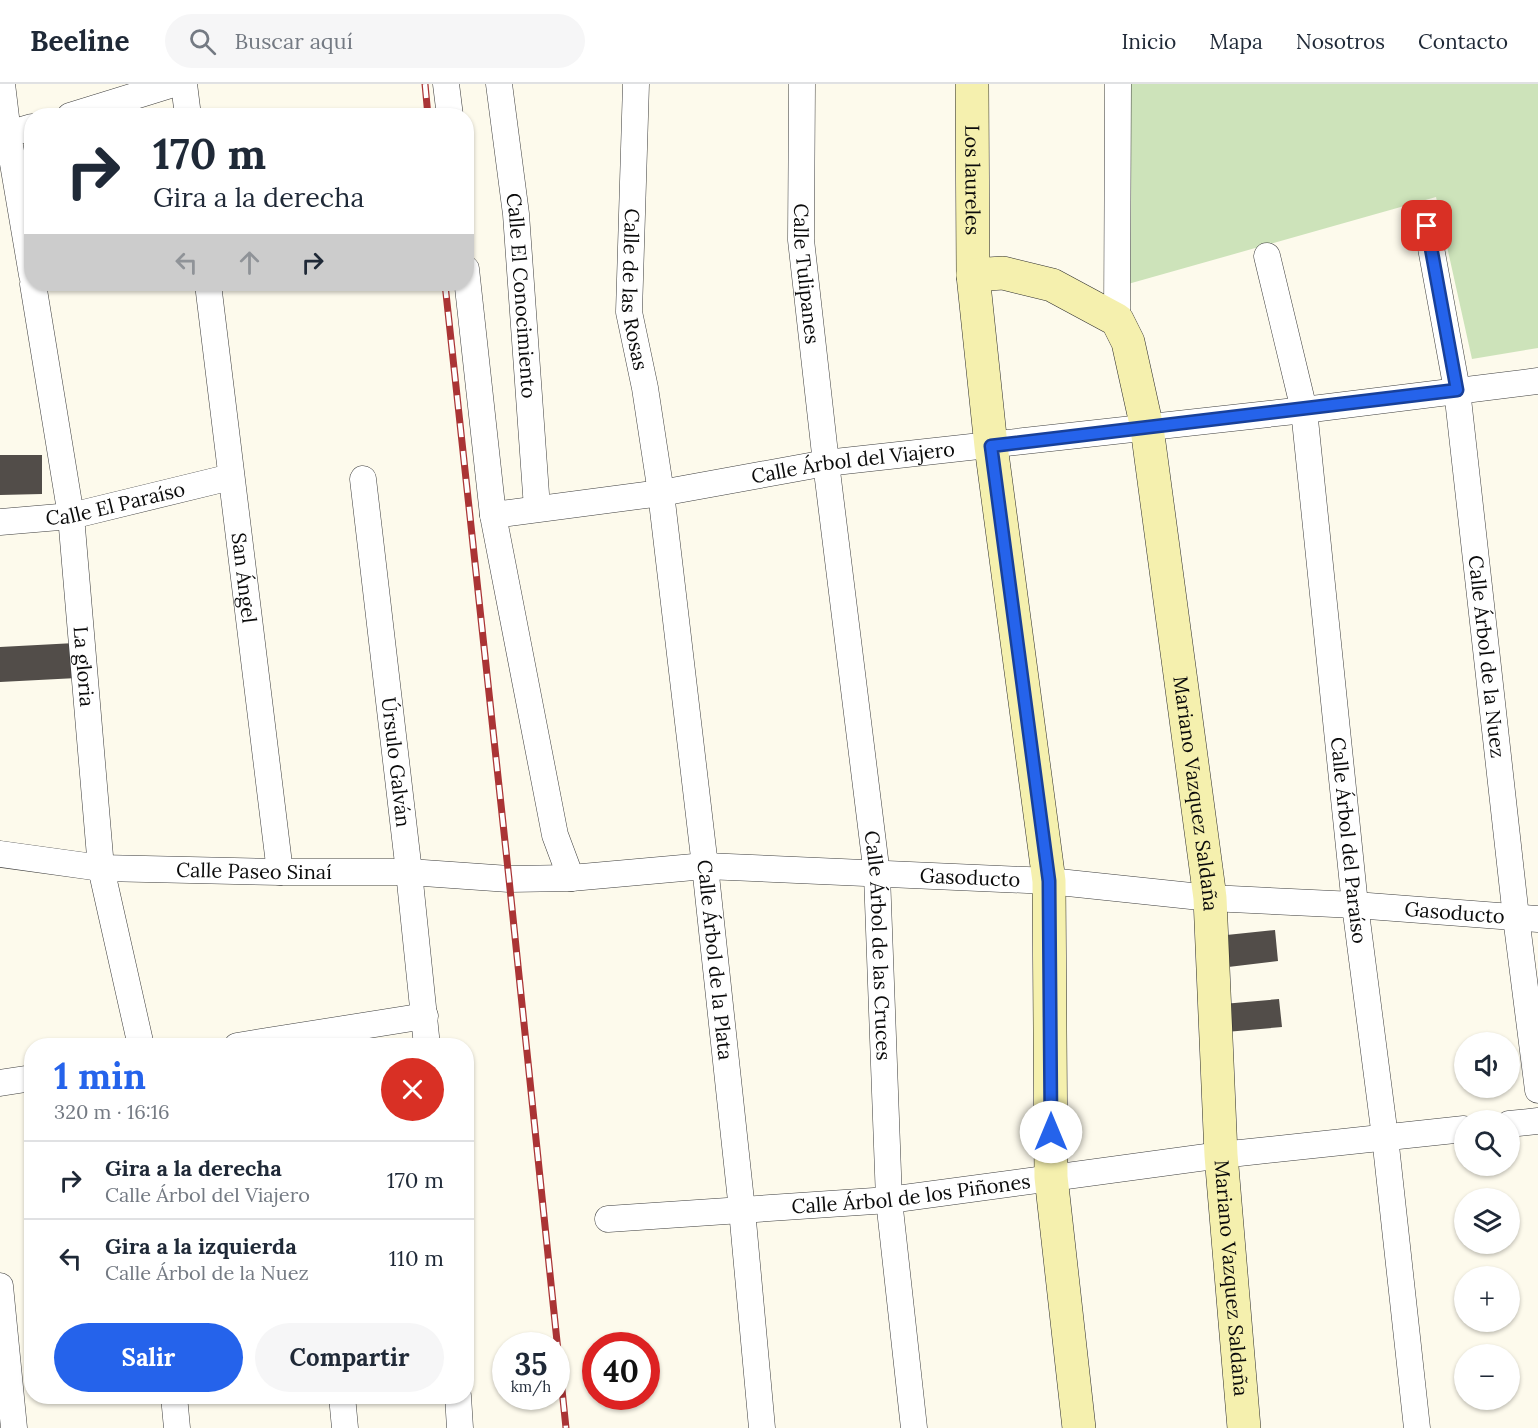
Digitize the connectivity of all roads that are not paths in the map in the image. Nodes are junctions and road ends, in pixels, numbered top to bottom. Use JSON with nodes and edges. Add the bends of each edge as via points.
{"nodes":[{"id":1,"x":3,"y":84,"type":"edge"},
{"id":2,"x":173,"y":84,"type":"edge"},
{"id":3,"x":184,"y":84,"type":"edge"},
{"id":4,"x":446,"y":84,"type":"edge"},
{"id":5,"x":499,"y":84,"type":"edge"},
{"id":6,"x":636,"y":84,"type":"edge"},
{"id":7,"x":802,"y":84,"type":"edge"},
{"id":8,"x":972,"y":84,"type":"edge"},
{"id":9,"x":1118,"y":84,"type":"edge"},
{"id":10,"x":96,"y":108,"type":"edge"},
{"id":11,"x":187,"y":108,"type":"edge"},
{"id":12,"x":449,"y":108,"type":"edge"},
{"id":13,"x":20,"y":131,"type":"edge"},
{"id":14,"x":24,"y":179,"type":"edge"},
{"id":15,"x":1427,"y":226,"type":"dead end"},
{"id":16,"x":1266,"y":256,"type":"dead end"},
{"id":17,"x":973,"y":275,"type":"junction"},
{"id":18,"x":34,"y":291,"type":"edge"},
{"id":19,"x":209,"y":291,"type":"edge"},
{"id":20,"x":468,"y":291,"type":"edge"},
{"id":21,"x":1117,"y":320,"type":"junction"},
{"id":22,"x":1538,"y":381,"type":"edge"},
{"id":23,"x":1457,"y":390,"type":"junction"},
{"id":24,"x":1304,"y":410,"type":"junction"},
{"id":25,"x":1147,"y":428,"type":"junction"},
{"id":26,"x":991,"y":446,"type":"junction"},
{"id":27,"x":826,"y":463,"type":"junction"},
{"id":28,"x":231,"y":477,"type":"junction"},
{"id":29,"x":363,"y":479,"type":"dead end"},
{"id":30,"x":661,"y":493,"type":"junction"},
{"id":31,"x":537,"y":508,"type":"junction"},
{"id":32,"x":493,"y":515,"type":"junction"},
{"id":33,"x":71,"y":516,"type":"junction"},
{"id":34,"x":0,"y":522,"type":"edge"},
{"id":35,"x":0,"y":854,"type":"edge"},
{"id":36,"x":705,"y":866,"type":"junction"},
{"id":37,"x":101,"y":868,"type":"junction"},
{"id":38,"x":280,"y":872,"type":"junction"},
{"id":39,"x":409,"y":872,"type":"junction"},
{"id":40,"x":877,"y":875,"type":"junction"},
{"id":41,"x":571,"y":878,"type":"junction"},
{"id":42,"x":509,"y":879,"type":"joint"},
{"id":43,"x":1049,"y":881,"type":"junction"},
{"id":44,"x":1210,"y":898,"type":"junction"},
{"id":45,"x":1355,"y":905,"type":"junction"},
{"id":46,"x":1527,"y":918,"type":"edge"},
{"id":47,"x":425,"y":1016,"type":"junction"},
{"id":48,"x":139,"y":1038,"type":"edge"},
{"id":49,"x":320,"y":1038,"type":"edge"},
{"id":50,"x":426,"y":1038,"type":"edge"},
{"id":51,"x":24,"y":1079,"type":"edge"},
{"id":52,"x":0,"y":1083,"type":"edge"},
{"id":53,"x":1538,"y":1090,"type":"edge"},
{"id":54,"x":1538,"y":1121,"type":"edge"},
{"id":55,"x":1520,"y":1123,"type":"edge"},
{"id":56,"x":1454,"y":1130,"type":"edge"},
{"id":57,"x":1385,"y":1137,"type":"junction"},
{"id":58,"x":1221,"y":1155,"type":"junction"},
{"id":59,"x":1051,"y":1178,"type":"junction"},
{"id":60,"x":889,"y":1200,"type":"junction"},
{"id":61,"x":742,"y":1209,"type":"junction"},
{"id":62,"x":608,"y":1219,"type":"dead end"},
{"id":63,"x":0,"y":1286,"type":"edge"},
{"id":64,"x":175,"y":1404,"type":"edge"},
{"id":65,"x":343,"y":1404,"type":"edge"},
{"id":66,"x":458,"y":1404,"type":"edge"},
{"id":67,"x":14,"y":1428,"type":"edge"},
{"id":68,"x":177,"y":1428,"type":"edge"},
{"id":69,"x":345,"y":1428,"type":"edge"},
{"id":70,"x":460,"y":1428,"type":"edge"},
{"id":71,"x":762,"y":1428,"type":"edge"},
{"id":72,"x":914,"y":1428,"type":"edge"},
{"id":73,"x":1079,"y":1428,"type":"edge"},
{"id":74,"x":1244,"y":1428,"type":"edge"},
{"id":75,"x":1418,"y":1428,"type":"edge"}],
"edges":[{"from":1,"to":13,"type":"street"},
{"from":2,"to":10,"type":"street"},
{"from":3,"to":11,"type":"street"},
{"from":4,"to":12,"type":"street"},
{"from":5,"to":31,"type":"street","name":"Calle El Conocimiento","via":[[516,214]]},
{"from":6,"to":30,"type":"street","name":"Calle de las Rosas","via":[[629,312]]},
{"from":7,"to":27,"type":"street","name":"Calle Tulipanes","via":[[801,240]]},
{"from":8,"to":17,"type":"street","name":"Los laureles"},
{"from":9,"to":21,"type":"street"},
{"from":13,"to":14,"type":"street"},
{"from":15,"to":23,"type":"street","name":"Calle Árbol de la Nuez"},
{"from":16,"to":24,"type":"street","name":"Calle Árbol del Paraíso"},
{"from":17,"to":21,"type":"street","via":[[1003,273],[1052,285]]},
{"from":17,"to":26,"type":"street","name":"Los laureles"},
{"from":18,"to":33,"type":"street","name":"La gloria"},
{"from":19,"to":28,"type":"street","name":"San Ángel"},
{"from":20,"to":32,"type":"street"},
{"from":21,"to":25,"type":"street","name":"Mariano Vazquez Saldaña","via":[[1128,342]]},
{"from":22,"to":23,"type":"street","name":"Calle Árbol del Viajero"},
{"from":23,"to":24,"type":"street","name":"Calle Árbol del Viajero"},
{"from":23,"to":46,"type":"street","name":"Calle Árbol de la Nuez"},
{"from":24,"to":25,"type":"street","name":"Calle Árbol del Viajero"},
{"from":24,"to":45,"type":"street","name":"Calle Árbol del Paraíso"},
{"from":25,"to":26,"type":"street","name":"Calle Árbol del Viajero"},
{"from":25,"to":44,"type":"street","name":"Mariano Vazquez Saldaña"},
{"from":26,"to":27,"type":"street","name":"Calle Árbol del Viajero"},
{"from":26,"to":43,"type":"street","name":"Los laureles"},
{"from":27,"to":30,"type":"street","name":"Calle Árbol del Viajero"},
{"from":27,"to":40,"type":"street","name":"Calle Árbol de las Cruces"},
{"from":28,"to":33,"type":"street","name":"Calle El Paraíso"},
{"from":28,"to":38,"type":"street","name":"San Ángel"},
{"from":29,"to":39,"type":"street","name":"Úrsulo Galván"},
{"from":30,"to":31,"type":"street","name":"Calle Árbol del Viajero"},
{"from":30,"to":36,"type":"street","name":"Calle Árbol de la Plata"},
{"from":31,"to":32,"type":"street","name":"Calle Árbol del Viajero"},
{"from":32,"to":41,"type":"street","via":[[555,835]]},
{"from":33,"to":34,"type":"street","name":"Calle El Paraíso"},
{"from":33,"to":37,"type":"street","name":"La gloria"},
{"from":35,"to":37,"type":"street","name":"Calle Paseo Sinaí"},
{"from":36,"to":40,"type":"street","name":"Gasoducto"},
{"from":36,"to":41,"type":"street","name":"Gasoducto"},
{"from":36,"to":61,"type":"street","name":"Calle Árbol de la Plata"},
{"from":37,"to":38,"type":"street","name":"Calle Paseo Sinaí"},
{"from":37,"to":48,"type":"street","name":"La gloria"},
{"from":38,"to":39,"type":"street","name":"Calle Paseo Sinaí"},
{"from":39,"to":42,"type":"street","name":"Calle Paseo Sinaí"},
{"from":39,"to":47,"type":"street","name":"Úrsulo Galván"},
{"from":40,"to":43,"type":"street","name":"Gasoducto"},
{"from":40,"to":60,"type":"street","name":"Calle Árbol de las Cruces"},
{"from":41,"to":42,"type":"street","name":"Gasoducto"},
{"from":43,"to":44,"type":"street","name":"Gasoducto"},
{"from":43,"to":59,"type":"street","name":"Los laureles"},
{"from":44,"to":45,"type":"street","name":"Gasoducto"},
{"from":44,"to":58,"type":"street","name":"Mariano Vazquez Saldaña"},
{"from":45,"to":46,"type":"street","name":"Gasoducto"},
{"from":45,"to":57,"type":"street","name":"Calle Árbol del Paraíso"},
{"from":46,"to":53,"type":"street","name":"Calle Árbol de la Nuez"},
{"from":47,"to":49,"type":"street"},
{"from":47,"to":50,"type":"street","name":"Úrsulo Galván"},
{"from":51,"to":52,"type":"street"},
{"from":54,"to":55,"type":"street"},
{"from":56,"to":57,"type":"street","name":"Calle Árbol de los Piñones"},
{"from":57,"to":58,"type":"street","name":"Calle Árbol de los Piñones"},
{"from":57,"to":75,"type":"street","name":"Calle Árbol del Paraíso"},
{"from":58,"to":59,"type":"street","name":"Calle Árbol de los Piñones"},
{"from":58,"to":74,"type":"street","name":"Mariano Vazquez Saldaña"},
{"from":59,"to":60,"type":"street","name":"Calle Árbol de los Piñones"},
{"from":59,"to":73,"type":"street","name":"Los laureles"},
{"from":60,"to":61,"type":"street","name":"Calle Árbol de los Piñones"},
{"from":60,"to":72,"type":"street","name":"Calle Árbol de las Cruces"},
{"from":61,"to":62,"type":"street","name":"Calle Árbol de los Piñones"},
{"from":61,"to":71,"type":"street","name":"Calle Árbol de la Plata"},
{"from":63,"to":67,"type":"street"},
{"from":64,"to":68,"type":"street"},
{"from":65,"to":69,"type":"street"},
{"from":66,"to":70,"type":"street"}]}
